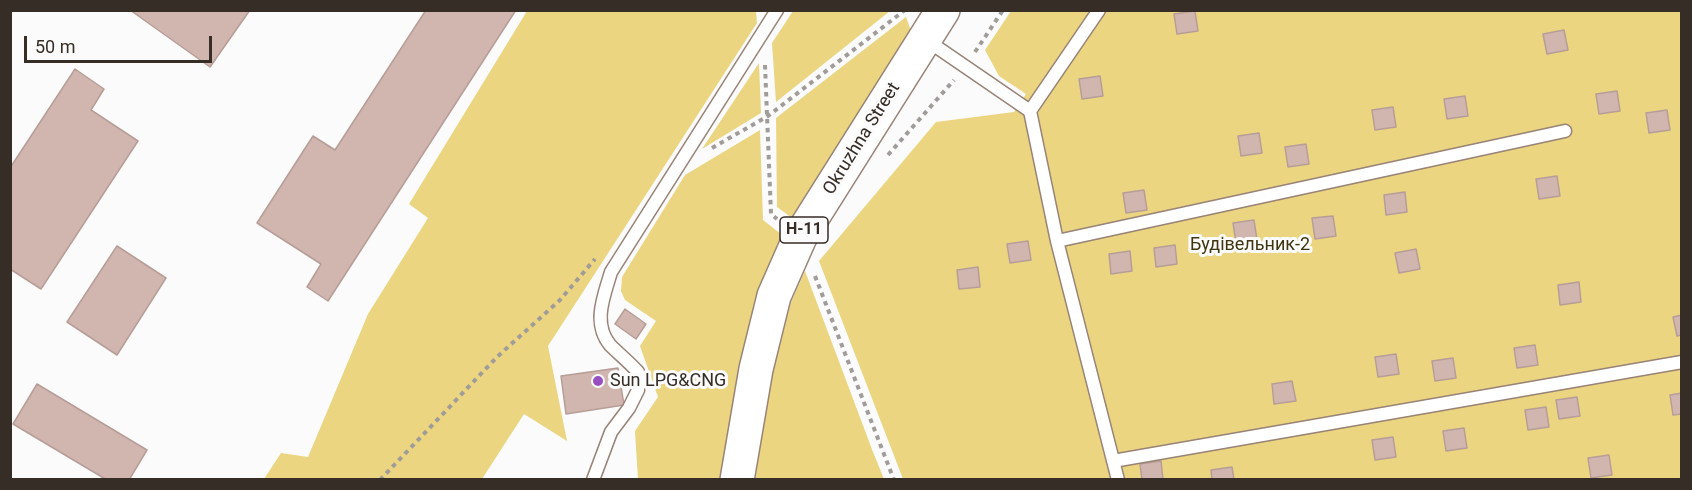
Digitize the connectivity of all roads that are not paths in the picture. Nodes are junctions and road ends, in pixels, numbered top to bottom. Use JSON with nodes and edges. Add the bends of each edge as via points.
{"nodes":[{"id":1,"x":777,"y":10,"type":"edge"},
{"id":2,"x":943,"y":10,"type":"edge"},
{"id":3,"x":1099,"y":10,"type":"edge"},
{"id":4,"x":924,"y":38,"type":"junction"},
{"id":5,"x":1030,"y":111,"type":"junction"},
{"id":6,"x":1564,"y":131,"type":"dead end"},
{"id":7,"x":1057,"y":241,"type":"junction"},
{"id":8,"x":1682,"y":362,"type":"edge"},
{"id":9,"x":1113,"y":461,"type":"junction"},
{"id":10,"x":593,"y":480,"type":"edge"},
{"id":11,"x":737,"y":480,"type":"edge"},
{"id":12,"x":1118,"y":480,"type":"edge"}],
"edges":[{"from":1,"to":10,"type":"lane","via":[[611,272],[600,312],[601,330],[610,345],[638,372],[638,390],[610,432]]},
{"from":2,"to":4,"type":"main road","name":"Okruzhna Street","number":"Н-11"},
{"from":3,"to":5,"type":"lane"},
{"from":4,"to":5,"type":"lane"},
{"from":4,"to":11,"type":"main road","name":"Okruzhna Street","number":"Н-11","via":[[800,237],[774,296],[756,369]]},
{"from":5,"to":7,"type":"lane"},
{"from":6,"to":7,"type":"lane"},
{"from":7,"to":9,"type":"lane"},
{"from":8,"to":9,"type":"lane"},
{"from":9,"to":12,"type":"lane"}]}
